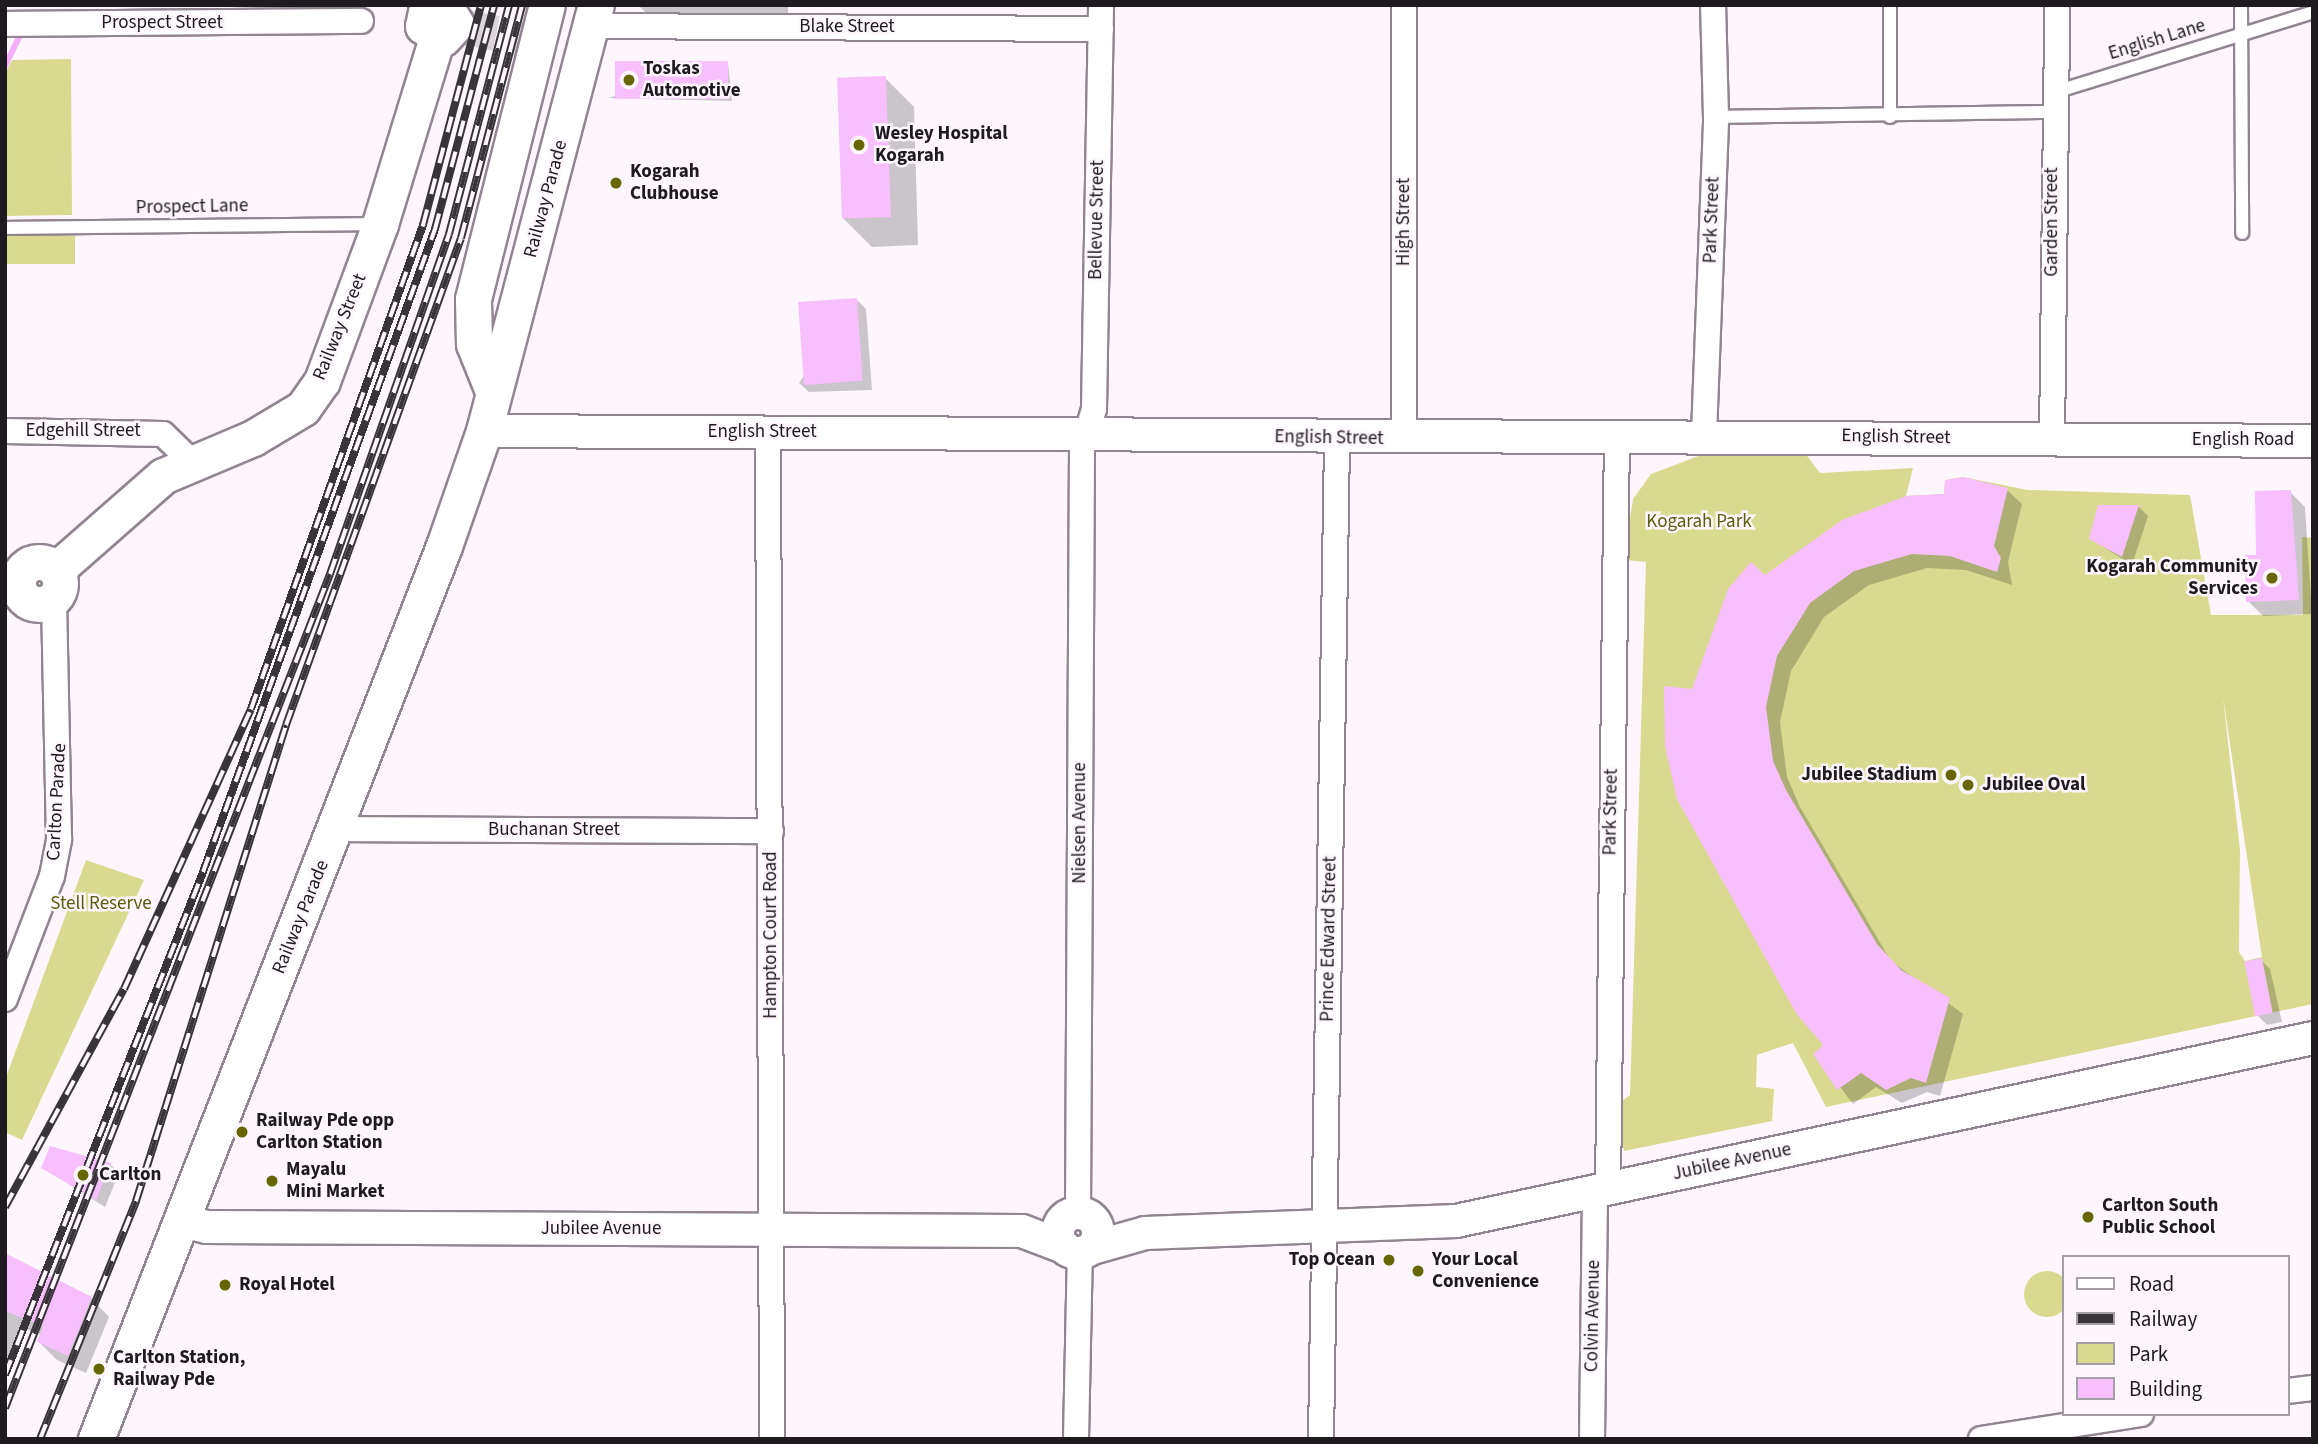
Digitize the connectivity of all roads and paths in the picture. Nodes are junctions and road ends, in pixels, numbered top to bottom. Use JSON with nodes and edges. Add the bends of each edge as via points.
{"nodes":[{"id":1,"x":547,"y":5,"type":"edge"},
{"id":2,"x":1404,"y":5,"type":"edge"},
{"id":3,"x":1713,"y":5,"type":"edge"},
{"id":4,"x":1890,"y":5,"type":"edge"},
{"id":5,"x":2057,"y":5,"type":"edge"},
{"id":6,"x":2241,"y":5,"type":"edge"},
{"id":7,"x":2313,"y":12,"type":"edge"},
{"id":8,"x":594,"y":15,"type":"edge"},
{"id":9,"x":1101,"y":17,"type":"edge"},
{"id":10,"x":447,"y":20,"type":"edge"},
{"id":11,"x":361,"y":21,"type":"dead end"},
{"id":12,"x":5,"y":24,"type":"edge"},
{"id":13,"x":2241,"y":35,"type":"junction"},
{"id":14,"x":2052,"y":102,"type":"junction"},
{"id":15,"x":1716,"y":117,"type":"junction"},
{"id":16,"x":1890,"y":117,"type":"junction"},
{"id":17,"x":380,"y":224,"type":"junction"},
{"id":18,"x":5,"y":228,"type":"edge"},
{"id":19,"x":2242,"y":233,"type":"dead end"},
{"id":20,"x":493,"y":391,"type":"junction"},
{"id":21,"x":484,"y":430,"type":"junction"},
{"id":22,"x":5,"y":431,"type":"edge"},
{"id":23,"x":768,"y":432,"type":"junction"},
{"id":24,"x":1086,"y":433,"type":"junction"},
{"id":25,"x":1617,"y":435,"type":"junction"},
{"id":26,"x":1704,"y":435,"type":"junction"},
{"id":27,"x":1337,"y":439,"type":"junction"},
{"id":28,"x":1404,"y":439,"type":"junction"},
{"id":29,"x":2052,"y":439,"type":"junction"},
{"id":30,"x":2174,"y":440,"type":"joint"},
{"id":31,"x":2313,"y":441,"type":"edge"},
{"id":32,"x":191,"y":461,"type":"junction"},
{"id":33,"x":34,"y":592,"type":"edge"},
{"id":34,"x":336,"y":829,"type":"junction"},
{"id":35,"x":771,"y":831,"type":"junction"},
{"id":36,"x":5,"y":999,"type":"edge"},
{"id":37,"x":2313,"y":1038,"type":"edge"},
{"id":38,"x":1601,"y":1191,"type":"junction"},
{"id":39,"x":181,"y":1221,"type":"junction"},
{"id":40,"x":1326,"y":1226,"type":"junction"},
{"id":41,"x":771,"y":1230,"type":"junction"},
{"id":42,"x":1078,"y":1233,"type":"junction"},
{"id":43,"x":2313,"y":1388,"type":"edge"},
{"id":44,"x":2290,"y":1391,"type":"edge"},
{"id":45,"x":2128,"y":1416,"type":"edge"},
{"id":46,"x":96,"y":1439,"type":"edge"},
{"id":47,"x":772,"y":1439,"type":"edge"},
{"id":48,"x":1076,"y":1439,"type":"edge"},
{"id":49,"x":1321,"y":1439,"type":"edge"},
{"id":50,"x":1592,"y":1439,"type":"edge"},
{"id":51,"x":1981,"y":1439,"type":"edge"}],
"edges":[{"from":1,"to":20,"type":"main road","via":[[533,40],[472,299],[474,344]]},
{"from":2,"to":28,"type":"street","name":"High Street"},
{"from":3,"to":15,"type":"street","name":"Park Street"},
{"from":4,"to":16,"type":"lane"},
{"from":5,"to":14,"type":"street","name":"Garden Street"},
{"from":6,"to":13,"type":"lane"},
{"from":7,"to":13,"type":"lane","name":"English Lane"},
{"from":8,"to":9,"type":"street","name":"Blake Street"},
{"from":8,"to":20,"type":"main road","name":"Railway Parade"},
{"from":9,"to":24,"type":"street","name":"Bellevue Street","via":[[1094,409]]},
{"from":10,"to":17,"type":"main road","name":"Railway Street"},
{"from":11,"to":12,"type":"street","name":"Prospect Street"},
{"from":13,"to":14,"type":"lane","name":"English Lane"},
{"from":13,"to":19,"type":"lane"},
{"from":14,"to":16,"type":"lane","name":"English Lane"},
{"from":14,"to":29,"type":"street","name":"Garden Street"},
{"from":15,"to":16,"type":"lane","name":"English Lane"},
{"from":15,"to":26,"type":"street","name":"Park Street"},
{"from":17,"to":18,"type":"lane","name":"Prospect Lane"},
{"from":17,"to":32,"type":"main road","name":"Railway Street","via":[[322,381],[303,408],[253,438]]},
{"from":20,"to":21,"type":"main road","name":"Railway Parade"},
{"from":21,"to":23,"type":"street","name":"English Street"},
{"from":21,"to":34,"type":"main road","name":"Railway Parade"},
{"from":22,"to":32,"type":"street","name":"Edgehill Street","via":[[151,432],[177,443]]},
{"from":23,"to":24,"type":"street","name":"English Street"},
{"from":23,"to":35,"type":"street","name":"Hampton Court Road"},
{"from":24,"to":27,"type":"street","name":"English Street"},
{"from":24,"to":42,"type":"street","name":"Nielsen Avenue"},
{"from":25,"to":26,"type":"street","name":"English Street"},
{"from":25,"to":28,"type":"street","name":"English Street"},
{"from":25,"to":38,"type":"street","name":"Park Street"},
{"from":26,"to":29,"type":"street","name":"English Street"},
{"from":27,"to":28,"type":"street","name":"English Street"},
{"from":27,"to":40,"type":"street","name":"Prince Edward Street"},
{"from":29,"to":30,"type":"street","name":"English Street"},
{"from":30,"to":31,"type":"street","name":"English Road"},
{"from":32,"to":33,"type":"main road","name":"Railway Street","via":[[118,510]]},
{"from":33,"to":36,"type":"street","name":"Carlton Parade","via":[[59,839],[52,876]]},
{"from":34,"to":35,"type":"street","name":"Buchanan Street"},
{"from":34,"to":39,"type":"main road","name":"Railway Parade"},
{"from":35,"to":41,"type":"street","name":"Hampton Court Road"},
{"from":37,"to":38,"type":"street","name":"Jubilee Avenue"},
{"from":38,"to":40,"type":"street","name":"Jubilee Avenue","via":[[1456,1221]]},
{"from":38,"to":50,"type":"street","name":"Colvin Avenue"},
{"from":39,"to":41,"type":"street","name":"Jubilee Avenue","via":[[215,1228]]},
{"from":39,"to":46,"type":"main road","name":"Railway Parade"},
{"from":40,"to":42,"type":"street","name":"Jubilee Avenue"},
{"from":40,"to":49,"type":"street","name":"Prince Edward Street"},
{"from":41,"to":42,"type":"street","name":"Jubilee Avenue"},
{"from":41,"to":47,"type":"street","name":"Hampton Court Road"},
{"from":42,"to":48,"type":"street","name":"Nielsen Avenue"},
{"from":43,"to":44,"type":"street"},
{"from":45,"to":51,"type":"street"}]}
